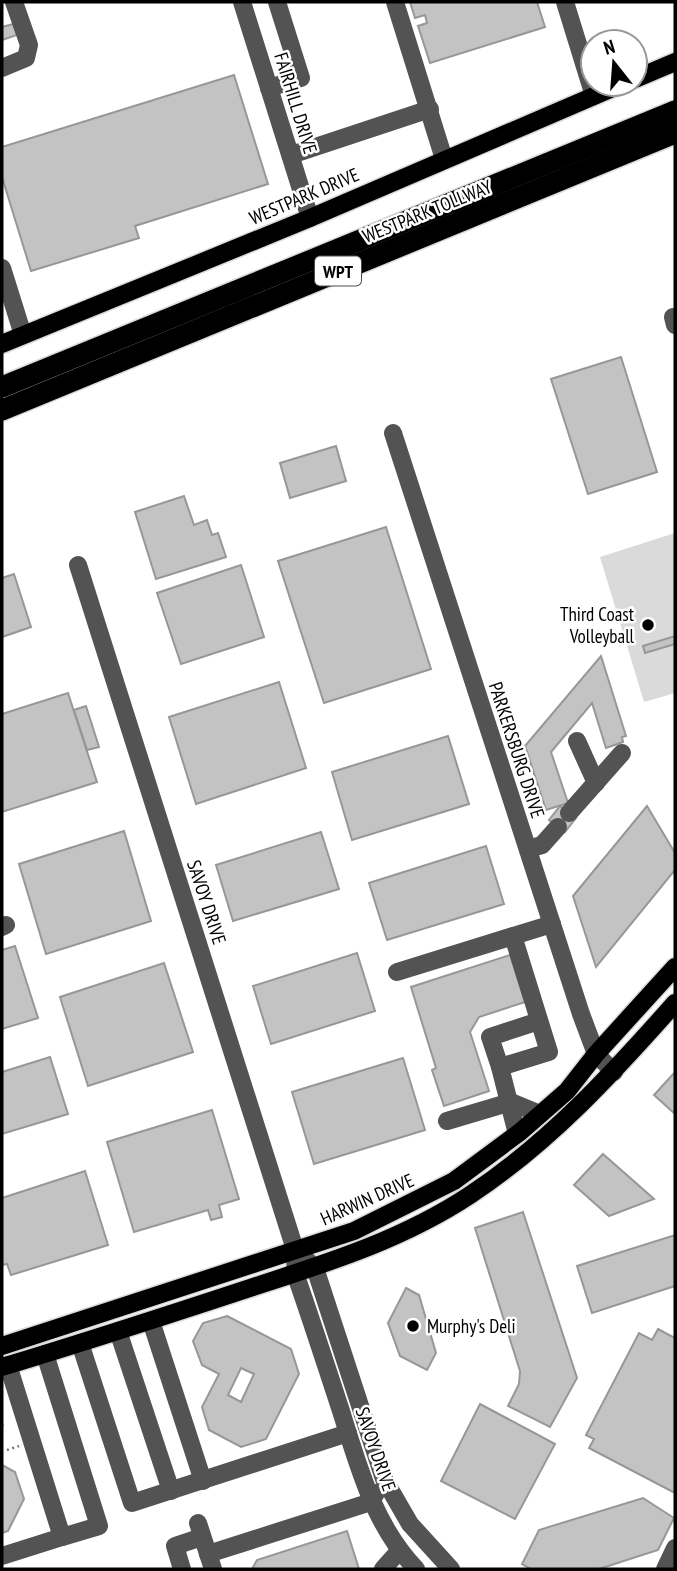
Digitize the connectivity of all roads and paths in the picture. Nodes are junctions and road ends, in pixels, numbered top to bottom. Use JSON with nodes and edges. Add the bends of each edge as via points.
{"nodes":[{"id":1,"x":15,"y":2,"type":"edge"},
{"id":2,"x":242,"y":2,"type":"edge"},
{"id":3,"x":277,"y":2,"type":"edge"},
{"id":4,"x":395,"y":2,"type":"edge"},
{"id":5,"x":565,"y":2,"type":"edge"},
{"id":6,"x":579,"y":47,"type":"edge"},
{"id":7,"x":675,"y":62,"type":"edge"},
{"id":8,"x":2,"y":68,"type":"edge"},
{"id":9,"x":649,"y":73,"type":"edge"},
{"id":10,"x":270,"y":88,"type":"junction"},
{"id":11,"x":589,"y":98,"type":"edge"},
{"id":12,"x":430,"y":109,"type":"junction"},
{"id":13,"x":675,"y":111,"type":"edge"},
{"id":14,"x":675,"y":133,"type":"edge"},
{"id":15,"x":290,"y":155,"type":"junction"},
{"id":16,"x":444,"y":159,"type":"junction"},
{"id":17,"x":310,"y":218,"type":"junction"},
{"id":18,"x":2,"y":268,"type":"edge"},
{"id":19,"x":23,"y":335,"type":"junction"},
{"id":20,"x":2,"y":344,"type":"edge"},
{"id":21,"x":2,"y":387,"type":"edge"},
{"id":22,"x":2,"y":410,"type":"edge"},
{"id":23,"x":393,"y":433,"type":"dead end"},
{"id":24,"x":78,"y":565,"type":"dead end"},
{"id":25,"x":577,"y":741,"type":"dead end"},
{"id":26,"x":622,"y":753,"type":"dead end"},
{"id":27,"x":596,"y":783,"type":"junction"},
{"id":28,"x":527,"y":849,"type":"junction"},
{"id":29,"x":552,"y":924,"type":"junction"},
{"id":30,"x":513,"y":936,"type":"junction"},
{"id":31,"x":675,"y":967,"type":"edge"},
{"id":32,"x":397,"y":972,"type":"dead end"},
{"id":33,"x":675,"y":1003,"type":"edge"},
{"id":34,"x":539,"y":1020,"type":"junction"},
{"id":35,"x":596,"y":1054,"type":"junction"},
{"id":36,"x":500,"y":1067,"type":"junction"},
{"id":37,"x":614,"y":1072,"type":"junction"},
{"id":38,"x":511,"y":1102,"type":"junction"},
{"id":39,"x":540,"y":1114,"type":"junction"},
{"id":40,"x":447,"y":1121,"type":"dead end"},
{"id":41,"x":517,"y":1134,"type":"junction"},
{"id":42,"x":454,"y":1181,"type":"junction"},
{"id":43,"x":470,"y":1195,"type":"junction"},
{"id":44,"x":296,"y":1251,"type":"junction"},
{"id":45,"x":315,"y":1268,"type":"junction"},
{"id":46,"x":295,"y":1273,"type":"junction"},
{"id":47,"x":145,"y":1299,"type":"junction"},
{"id":48,"x":151,"y":1321,"type":"junction"},
{"id":49,"x":118,"y":1331,"type":"junction"},
{"id":50,"x":80,"y":1343,"type":"junction"},
{"id":51,"x":2,"y":1346,"type":"edge"},
{"id":52,"x":45,"y":1354,"type":"junction"},
{"id":53,"x":5,"y":1366,"type":"edge"},
{"id":54,"x":348,"y":1433,"type":"junction"},
{"id":55,"x":13,"y":1448,"type":"dead end"},
{"id":56,"x":7,"y":1450,"type":"dead end"},
{"id":57,"x":384,"y":1479,"type":"junction"},
{"id":58,"x":203,"y":1481,"type":"junction"},
{"id":59,"x":171,"y":1491,"type":"junction"},
{"id":60,"x":371,"y":1502,"type":"junction"},
{"id":61,"x":62,"y":1537,"type":"junction"},
{"id":62,"x":205,"y":1546,"type":"edge"},
{"id":63,"x":675,"y":1548,"type":"edge"},
{"id":64,"x":400,"y":1550,"type":"junction"},
{"id":65,"x":2,"y":1556,"type":"edge"},
{"id":66,"x":183,"y":1569,"type":"edge"},
{"id":67,"x":383,"y":1569,"type":"edge"},
{"id":68,"x":416,"y":1569,"type":"edge"},
{"id":69,"x":450,"y":1569,"type":"edge"},
{"id":70,"x":665,"y":1569,"type":"edge"}],
"edges":[{"from":1,"to":8,"type":"street","via":[[29,50],[26,58]]},
{"from":2,"to":10,"type":"street","name":"FAIRHILL DRIVE"},
{"from":3,"to":10,"type":"street","via":[[301,78]]},
{"from":4,"to":12,"type":"street"},
{"from":5,"to":6,"type":"street"},
{"from":7,"to":9,"type":"main road"},
{"from":10,"to":15,"type":"street","name":"FAIRHILL DRIVE"},
{"from":11,"to":16,"type":"main road","name":"WESTPARK DRIVE"},
{"from":12,"to":15,"type":"street"},
{"from":12,"to":16,"type":"street"},
{"from":13,"to":21,"type":"highway","name":"WESTPARK TOLLWAY","number":"WPT"},
{"from":14,"to":22,"type":"highway","name":"WESTPARK TOLLWAY","number":"WPT"},
{"from":15,"to":17,"type":"street","name":"FAIRHILL DRIVE"},
{"from":16,"to":17,"type":"main road","name":"WESTPARK DRIVE"},
{"from":17,"to":19,"type":"main road","name":"WESTPARK DRIVE"},
{"from":18,"to":19,"type":"street"},
{"from":19,"to":20,"type":"main road","name":"WESTPARK DRIVE"},
{"from":23,"to":28,"type":"street","name":"PARKERSBURG DRIVE"},
{"from":24,"to":44,"type":"street","name":"SAVOY DRIVE"},
{"from":25,"to":27,"type":"street"},
{"from":26,"to":27,"type":"street"},
{"from":27,"to":28,"type":"street","via":[[542,845]]},
{"from":28,"to":29,"type":"street","name":"PARKERSBURG DRIVE"},
{"from":29,"to":30,"type":"street"},
{"from":29,"to":35,"type":"street","name":"PARKERSBURG DRIVE"},
{"from":30,"to":32,"type":"street"},
{"from":30,"to":34,"type":"street"},
{"from":31,"to":35,"type":"main road","name":"HARWIN DRIVE"},
{"from":33,"to":37,"type":"main road"},
{"from":34,"to":36,"type":"street","via":[[490,1037]]},
{"from":34,"to":36,"type":"street","via":[[549,1052]]},
{"from":35,"to":37,"type":"street","name":"PARKERSBURG DRIVE"},
{"from":35,"to":39,"type":"main road","name":"HARWIN DRIVE","via":[[567,1091]]},
{"from":36,"to":38,"type":"street"},
{"from":37,"to":43,"type":"main road","via":[[550,1135]]},
{"from":38,"to":39,"type":"street"},
{"from":38,"to":40,"type":"street"},
{"from":38,"to":41,"type":"street"},
{"from":39,"to":41,"type":"main road","name":"HARWIN DRIVE"},
{"from":41,"to":42,"type":"main road","name":"HARWIN DRIVE"},
{"from":42,"to":43,"type":"main road"},
{"from":42,"to":44,"type":"main road","name":"HARWIN DRIVE","via":[[354,1231]]},
{"from":43,"to":45,"type":"main road","via":[[409,1231]]},
{"from":44,"to":45,"type":"street"},
{"from":44,"to":46,"type":"street","name":"SAVOY DRIVE"},
{"from":44,"to":47,"type":"main road","name":"HARWIN DRIVE"},
{"from":45,"to":46,"type":"main road"},
{"from":45,"to":57,"type":"street","name":"SAVOY DRIVE"},
{"from":46,"to":48,"type":"main road"},
{"from":46,"to":54,"type":"street","name":"SAVOY DRIVE"},
{"from":47,"to":48,"type":"main road"},
{"from":47,"to":51,"type":"main road","name":"HARWIN DRIVE"},
{"from":48,"to":49,"type":"main road"},
{"from":48,"to":58,"type":"street"},
{"from":49,"to":50,"type":"main road"},
{"from":49,"to":59,"type":"street"},
{"from":50,"to":52,"type":"main road"},
{"from":50,"to":59,"type":"street","via":[[132,1503]]},
{"from":52,"to":53,"type":"main road"},
{"from":52,"to":61,"type":"street","via":[[99,1526]]},
{"from":53,"to":61,"type":"street"},
{"from":54,"to":58,"type":"street"},
{"from":54,"to":60,"type":"street","name":"SAVOY DRIVE"},
{"from":55,"to":56,"type":"path"},
{"from":57,"to":60,"type":"street"},
{"from":57,"to":69,"type":"street","name":"SAVOY DRIVE","via":[[410,1524]]},
{"from":58,"to":59,"type":"street"},
{"from":60,"to":62,"type":"street"},
{"from":60,"to":64,"type":"street","name":"SAVOY DRIVE"},
{"from":61,"to":65,"type":"street"},
{"from":62,"to":66,"type":"street","via":[[175,1546]]},
{"from":63,"to":70,"type":"street"},
{"from":64,"to":67,"type":"street"},
{"from":64,"to":68,"type":"street","name":"SAVOY DRIVE"}]}
